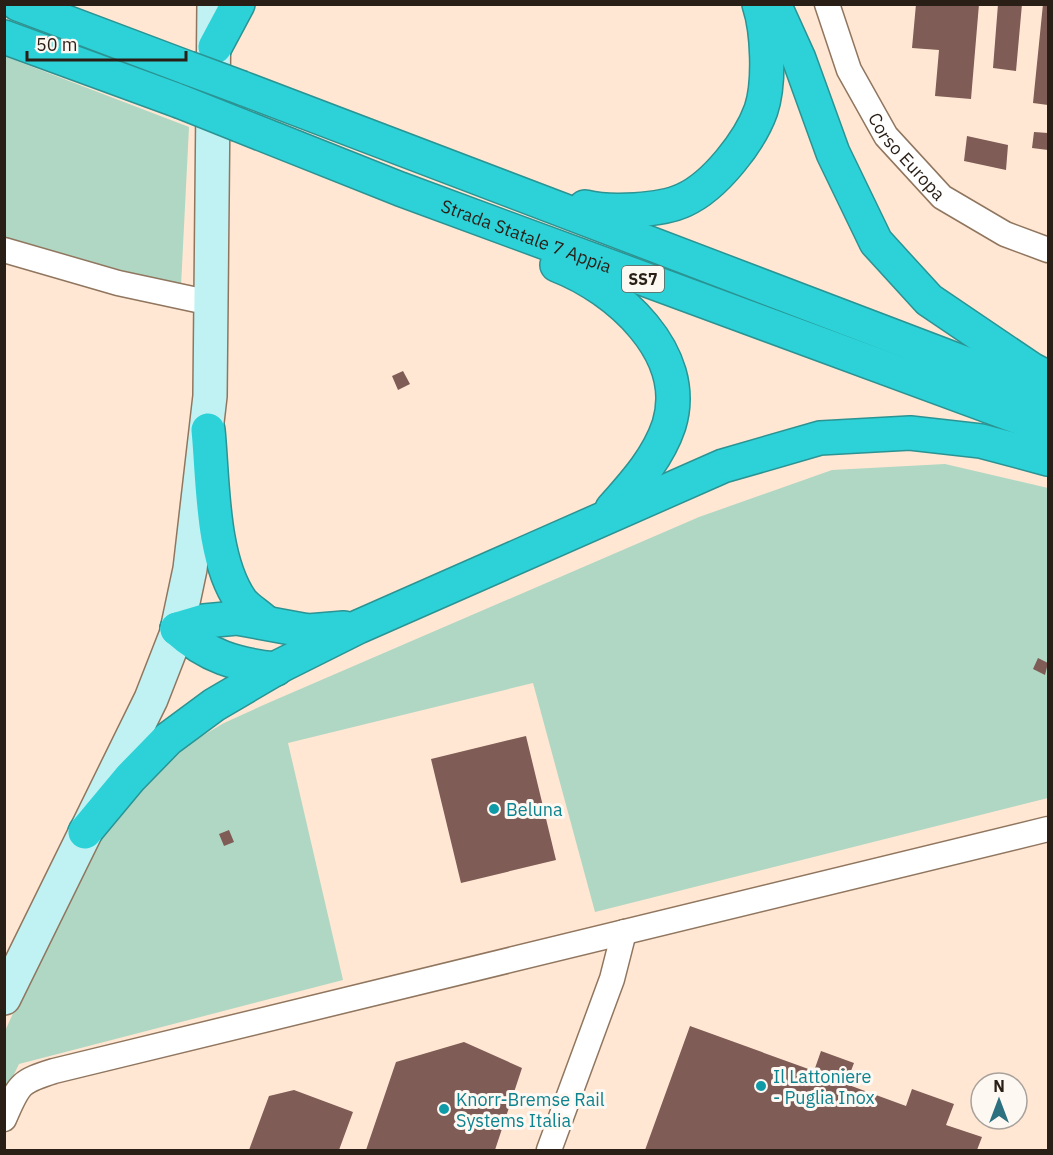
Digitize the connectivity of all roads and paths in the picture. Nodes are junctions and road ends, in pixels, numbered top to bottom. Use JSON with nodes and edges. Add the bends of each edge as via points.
{"nodes":[{"id":1,"x":18,"y":4,"type":"edge"},
{"id":2,"x":214,"y":4,"type":"edge"},
{"id":3,"x":238,"y":4,"type":"edge"},
{"id":4,"x":759,"y":4,"type":"edge"},
{"id":5,"x":774,"y":4,"type":"edge"},
{"id":6,"x":827,"y":4,"type":"edge"},
{"id":7,"x":4,"y":38,"type":"edge"},
{"id":8,"x":215,"y":47,"type":"junction"},
{"id":9,"x":388,"y":141,"type":"junction"},
{"id":10,"x":400,"y":189,"type":"junction"},
{"id":11,"x":4,"y":250,"type":"edge"},
{"id":12,"x":1048,"y":250,"type":"edge"},
{"id":13,"x":212,"y":303,"type":"junction"},
{"id":14,"x":1048,"y":378,"type":"edge"},
{"id":15,"x":1048,"y":395,"type":"edge"},
{"id":16,"x":1048,"y":428,"type":"edge"},
{"id":17,"x":208,"y":430,"type":"junction"},
{"id":18,"x":1048,"y":459,"type":"edge"},
{"id":19,"x":607,"y":515,"type":"junction"},
{"id":20,"x":265,"y":622,"type":"junction"},
{"id":21,"x":358,"y":627,"type":"junction"},
{"id":22,"x":177,"y":629,"type":"junction"},
{"id":23,"x":276,"y":669,"type":"junction"},
{"id":24,"x":1048,"y":829,"type":"edge"},
{"id":25,"x":85,"y":832,"type":"junction"},
{"id":26,"x":624,"y":932,"type":"junction"},
{"id":27,"x":4,"y":998,"type":"edge"},
{"id":28,"x":4,"y":1119,"type":"edge"},
{"id":29,"x":549,"y":1150,"type":"edge"}],
"edges":[{"from":1,"to":9,"type":"highway","name":"Strada Statale 7 Appia","number":"SS7","bridge":true},
{"from":2,"to":8,"type":"main road"},
{"from":3,"to":8,"type":"highway"},
{"from":4,"to":9,"type":"highway","via":[[767,57],[761,109],[743,145],[716,177],[684,200],[604,212]]},
{"from":5,"to":14,"type":"highway","via":[[799,58],[833,153],[876,242],[928,300]]},
{"from":6,"to":12,"type":"street","name":"Corso Europa","via":[[849,70],[886,136],[942,197],[1005,234]]},
{"from":7,"to":10,"type":"highway","name":"Strada Statale 7 Appia","number":"SS7","bridge":true,"via":[[179,101]]},
{"from":8,"to":13,"type":"main road"},
{"from":9,"to":15,"type":"highway","name":"Strada Statale 7 Appia","number":"SS7"},
{"from":10,"to":16,"type":"highway","name":"Strada Statale 7 Appia","number":"SS7"},
{"from":10,"to":19,"type":"highway","via":[[434,214],[566,268],[609,293],[629,310],[658,347],[672,393],[669,424],[649,467]]},
{"from":11,"to":13,"type":"street","via":[[118,284]]},
{"from":13,"to":17,"type":"main road"},
{"from":17,"to":20,"type":"highway","via":[[217,527],[227,577],[242,602]]},
{"from":17,"to":22,"type":"main road","via":[[190,569]]},
{"from":18,"to":19,"type":"highway","via":[[981,441],[910,433],[820,438],[723,466]]},
{"from":19,"to":21,"type":"highway"},
{"from":20,"to":21,"type":"highway","via":[[308,631]]},
{"from":20,"to":22,"type":"highway","via":[[226,619]]},
{"from":21,"to":23,"type":"highway"},
{"from":22,"to":23,"type":"highway","via":[[192,643],[221,659]]},
{"from":22,"to":25,"type":"main road","via":[[151,699]]},
{"from":23,"to":25,"type":"highway","via":[[214,705],[168,739]]},
{"from":24,"to":26,"type":"street"},
{"from":25,"to":27,"type":"main road"},
{"from":26,"to":28,"type":"street","via":[[33,1077],[18,1086]]},
{"from":26,"to":29,"type":"street","via":[[612,979]]}]}
